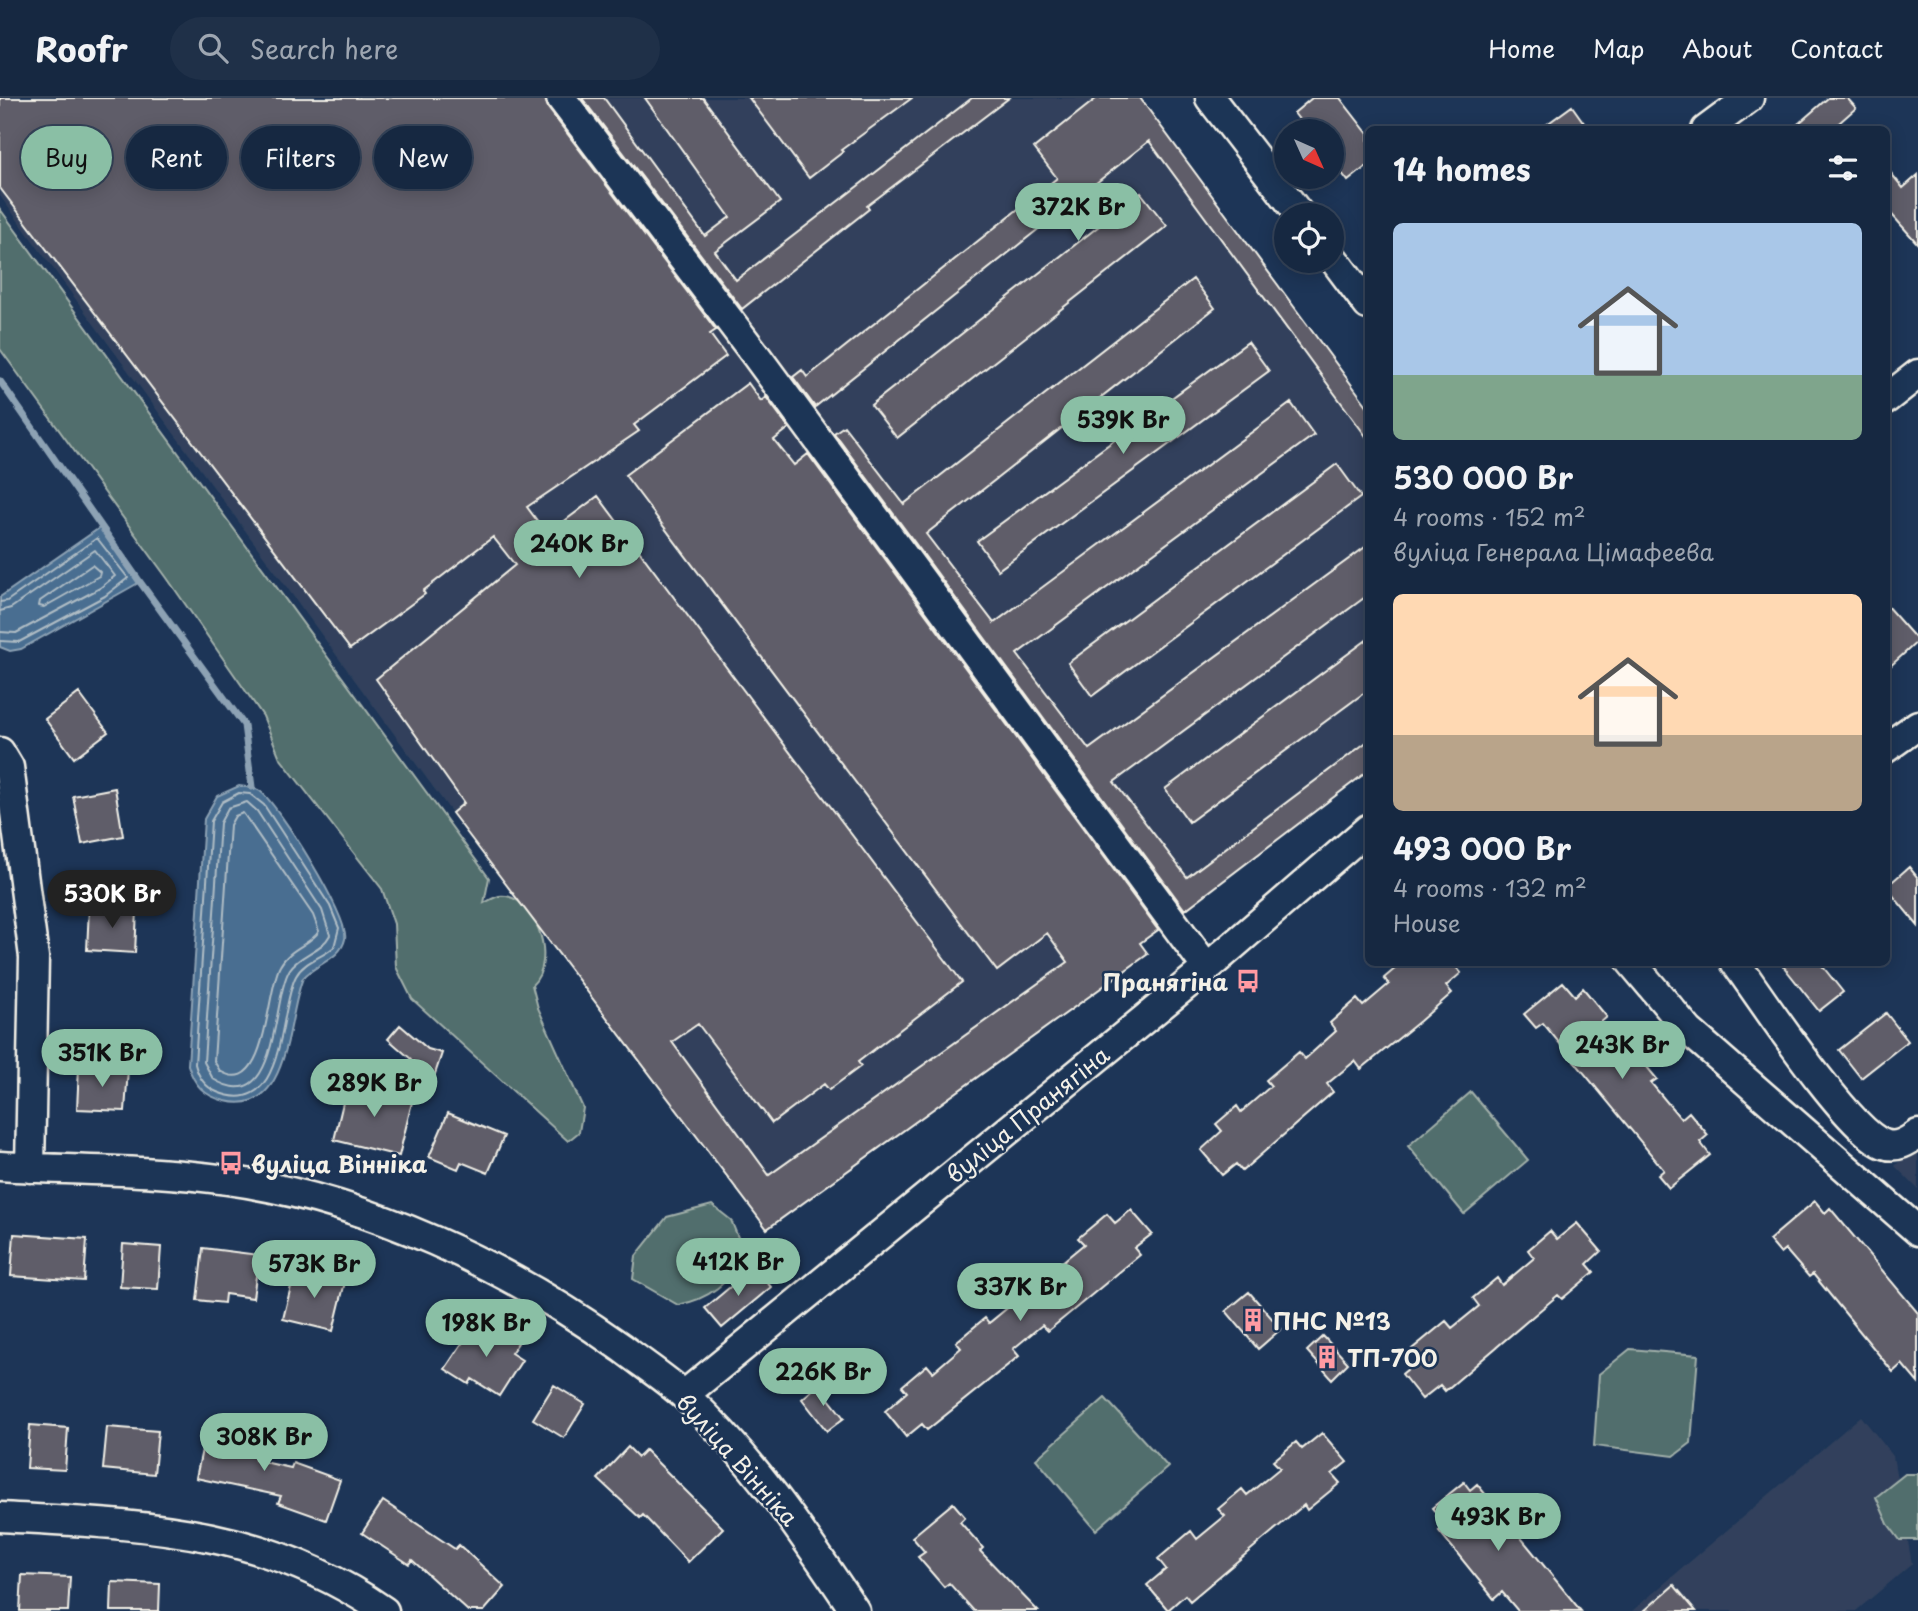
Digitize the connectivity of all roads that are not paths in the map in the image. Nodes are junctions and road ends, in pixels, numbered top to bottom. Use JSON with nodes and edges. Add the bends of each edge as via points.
{"nodes":[{"id":1,"x":561,"y":98,"type":"edge"},
{"id":2,"x":1210,"y":98,"type":"edge"},
{"id":3,"x":1749,"y":98,"type":"edge"},
{"id":4,"x":1711,"y":126,"type":"edge"},
{"id":5,"x":1291,"y":203,"type":"edge"},
{"id":6,"x":1344,"y":273,"type":"edge"},
{"id":7,"x":1365,"y":300,"type":"edge"},
{"id":8,"x":1918,"y":374,"type":"edge"},
{"id":9,"x":1890,"y":396,"type":"edge"},
{"id":10,"x":1918,"y":725,"type":"edge"},
{"id":11,"x":1890,"y":745,"type":"edge"},
{"id":12,"x":0,"y":752,"type":"edge"},
{"id":13,"x":1365,"y":832,"type":"edge"},
{"id":14,"x":1634,"y":966,"type":"edge"},
{"id":15,"x":1738,"y":966,"type":"edge"},
{"id":16,"x":1207,"y":968,"type":"junction"},
{"id":17,"x":1918,"y":1134,"type":"edge"},
{"id":18,"x":0,"y":1166,"type":"edge"},
{"id":19,"x":30,"y":1168,"type":"junction"},
{"id":20,"x":1918,"y":1231,"type":"edge"},
{"id":21,"x":684,"y":1395,"type":"junction"},
{"id":22,"x":0,"y":1517,"type":"edge"},
{"id":23,"x":384,"y":1611,"type":"edge"},
{"id":24,"x":855,"y":1611,"type":"edge"}],
"edges":[{"from":1,"to":16,"type":"street"},
{"from":2,"to":5,"type":"street"},
{"from":3,"to":4,"type":"street"},
{"from":6,"to":7,"type":"street"},
{"from":8,"to":9,"type":"street"},
{"from":10,"to":11,"type":"street"},
{"from":12,"to":19,"type":"street","via":[[9,767],[34,957]]},
{"from":13,"to":16,"type":"street","name":"вуліца Пранягіна"},
{"from":14,"to":20,"type":"street","via":[[1689,1031]]},
{"from":15,"to":17,"type":"street","via":[[1862,1129],[1890,1146]]},
{"from":16,"to":21,"type":"street","name":"вуліца Пранягіна"},
{"from":18,"to":19,"type":"street","name":"вуліца Вінніка"},
{"from":19,"to":21,"type":"street","name":"вуліца Вінніка","via":[[142,1171],[228,1180],[349,1211],[442,1244],[509,1275],[583,1321]]},
{"from":21,"to":24,"type":"street","name":"вуліца Вінніка","via":[[788,1511]]},
{"from":22,"to":23,"type":"street","via":[[123,1524],[221,1538],[302,1563]]}]}
